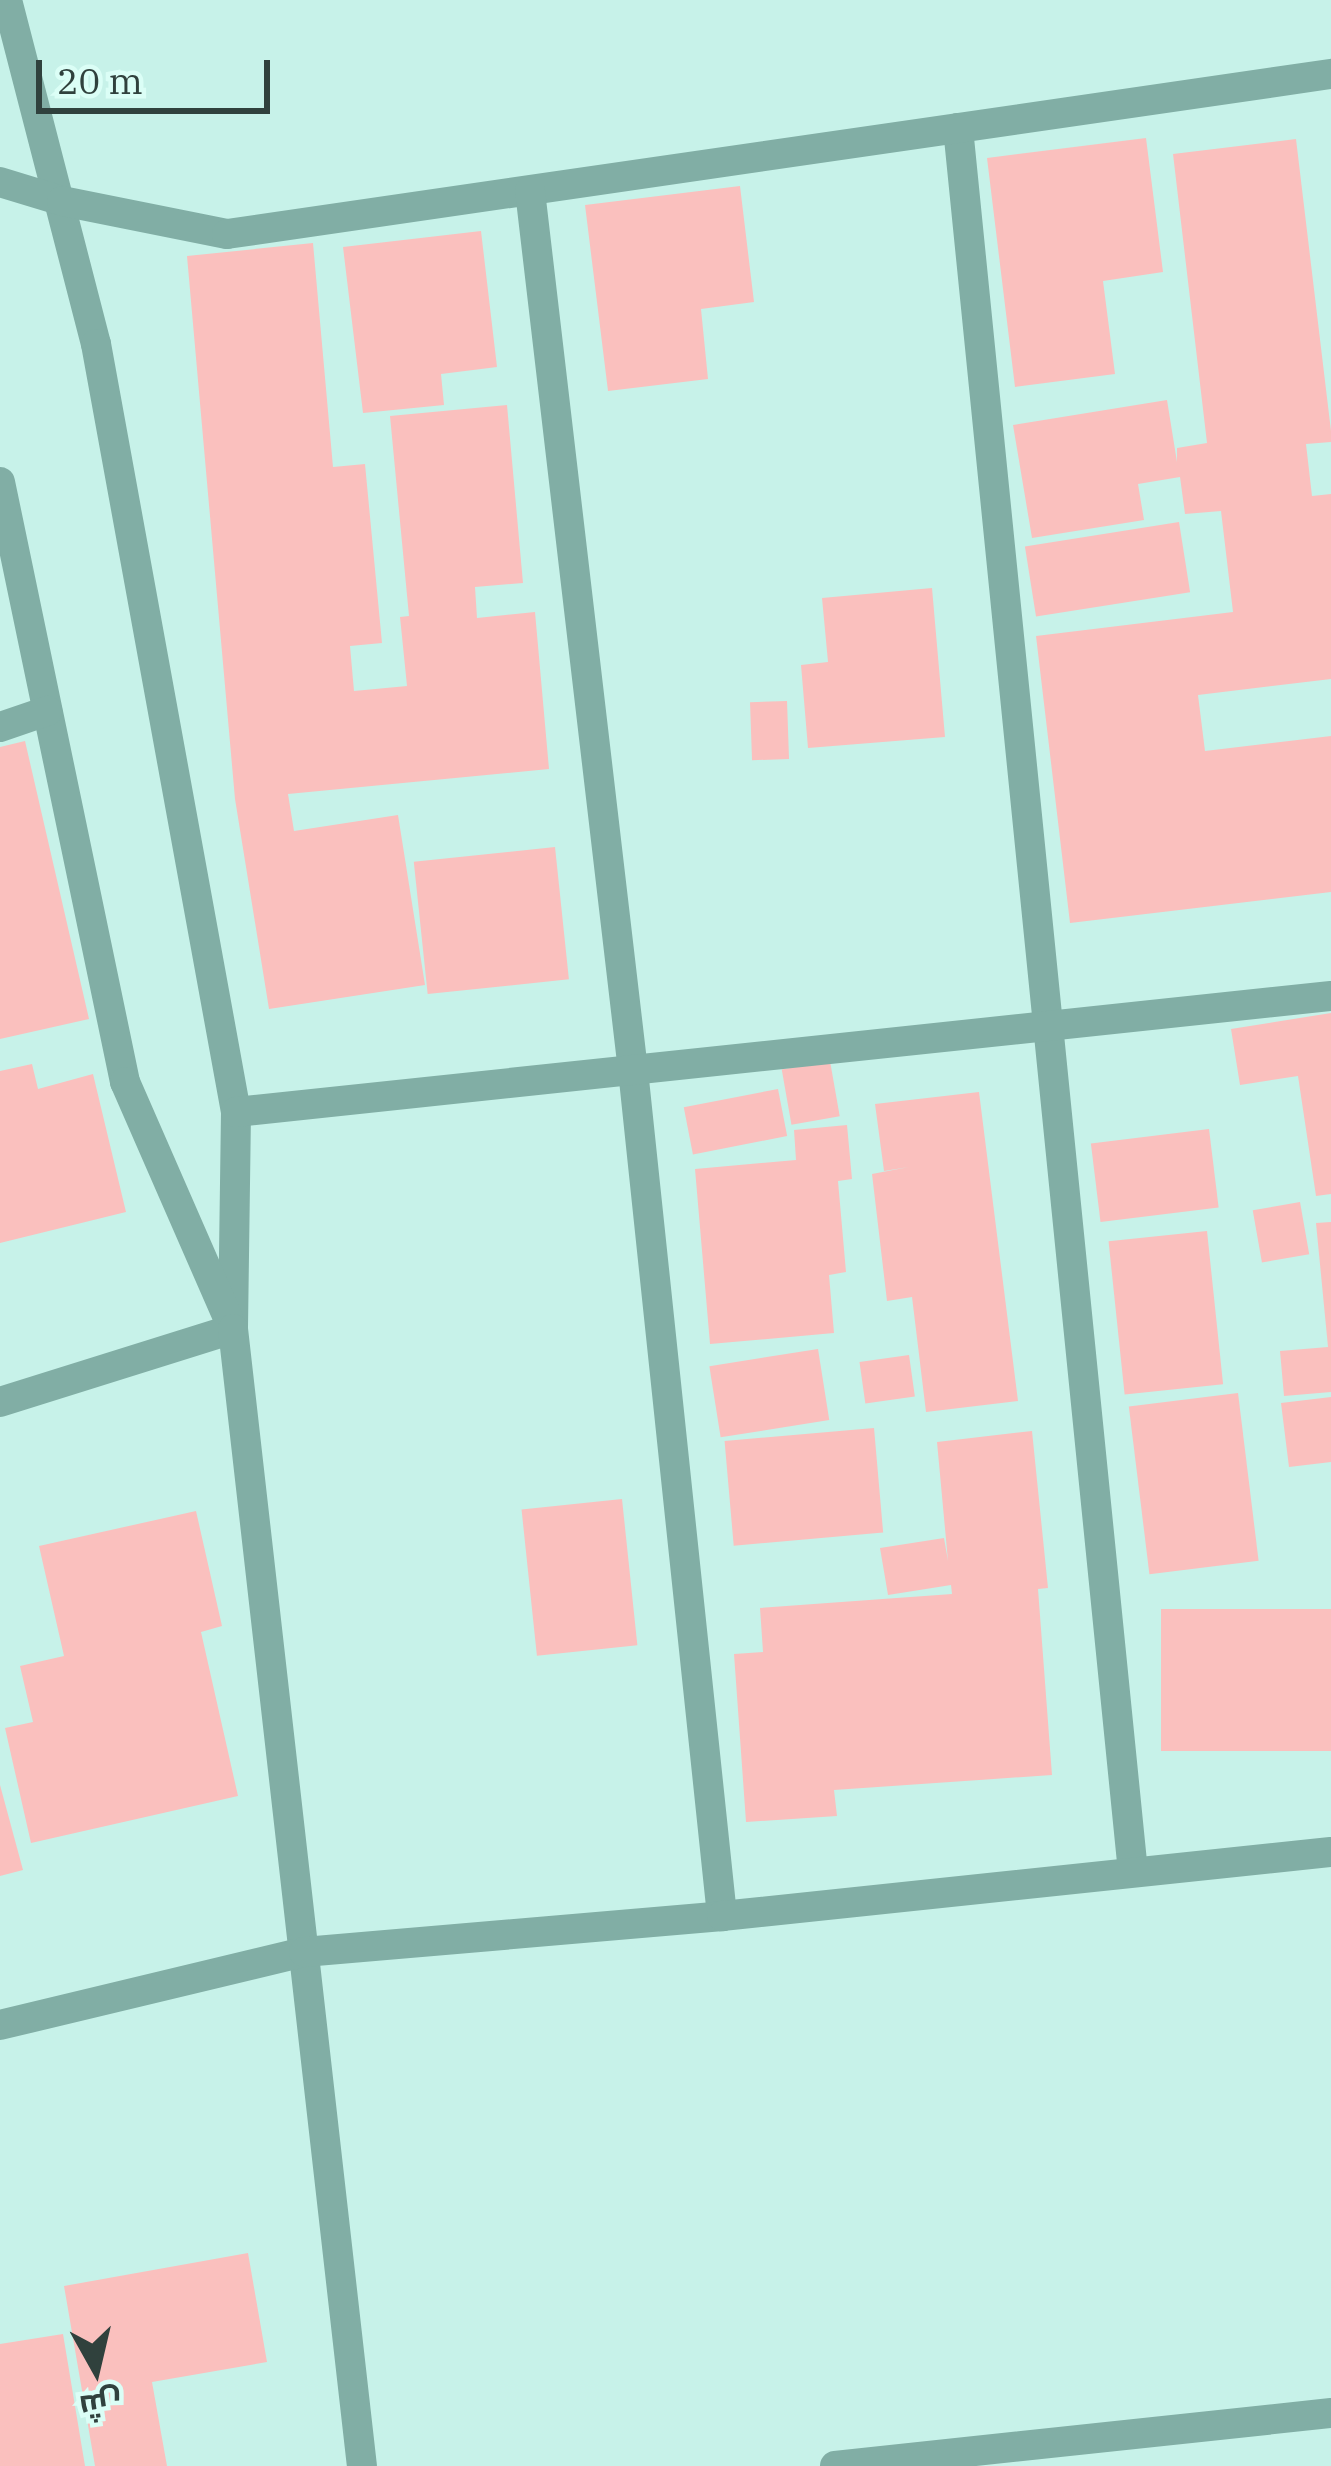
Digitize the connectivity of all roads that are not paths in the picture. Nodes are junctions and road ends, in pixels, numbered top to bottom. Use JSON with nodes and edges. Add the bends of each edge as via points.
{"nodes":[{"id":1,"x":7,"y":0,"type":"edge"},
{"id":2,"x":1331,"y":74,"type":"edge"},
{"id":3,"x":958,"y":128,"type":"junction"},
{"id":4,"x":0,"y":182,"type":"edge"},
{"id":5,"x":530,"y":190,"type":"junction"},
{"id":6,"x":62,"y":202,"type":"junction"},
{"id":7,"x":0,"y":482,"type":"edge"},
{"id":8,"x":47,"y":711,"type":"junction"},
{"id":9,"x":0,"y":727,"type":"edge"},
{"id":10,"x":1331,"y":996,"type":"edge"},
{"id":11,"x":1048,"y":1026,"type":"junction"},
{"id":12,"x":633,"y":1070,"type":"junction"},
{"id":13,"x":236,"y":1112,"type":"junction"},
{"id":14,"x":233,"y":1329,"type":"junction"},
{"id":15,"x":0,"y":1402,"type":"edge"},
{"id":16,"x":1331,"y":1852,"type":"edge"},
{"id":17,"x":1133,"y":1871,"type":"junction"},
{"id":18,"x":722,"y":1916,"type":"junction"},
{"id":19,"x":304,"y":1952,"type":"junction"},
{"id":20,"x":0,"y":2025,"type":"edge"},
{"id":21,"x":1331,"y":2414,"type":"edge"},
{"id":22,"x":362,"y":2466,"type":"edge"},
{"id":23,"x":836,"y":2466,"type":"edge"}],
"edges":[{"from":1,"to":6,"type":"street"},
{"from":2,"to":3,"type":"street"},
{"from":3,"to":5,"type":"street"},
{"from":3,"to":11,"type":"street"},
{"from":4,"to":6,"type":"street"},
{"from":5,"to":6,"type":"street","via":[[227,234]]},
{"from":5,"to":12,"type":"street"},
{"from":6,"to":13,"type":"street","via":[[104,389]]},
{"from":7,"to":8,"type":"street"},
{"from":8,"to":9,"type":"street"},
{"from":8,"to":14,"type":"street","via":[[125,1082]]},
{"from":10,"to":11,"type":"street"},
{"from":11,"to":12,"type":"street"},
{"from":11,"to":17,"type":"street"},
{"from":12,"to":13,"type":"street"},
{"from":12,"to":18,"type":"street"},
{"from":13,"to":14,"type":"street"},
{"from":14,"to":15,"type":"street"},
{"from":14,"to":19,"type":"street"},
{"from":16,"to":17,"type":"street"},
{"from":17,"to":18,"type":"street"},
{"from":18,"to":19,"type":"street"},
{"from":19,"to":20,"type":"street"},
{"from":19,"to":22,"type":"street"},
{"from":21,"to":23,"type":"street"}]}
